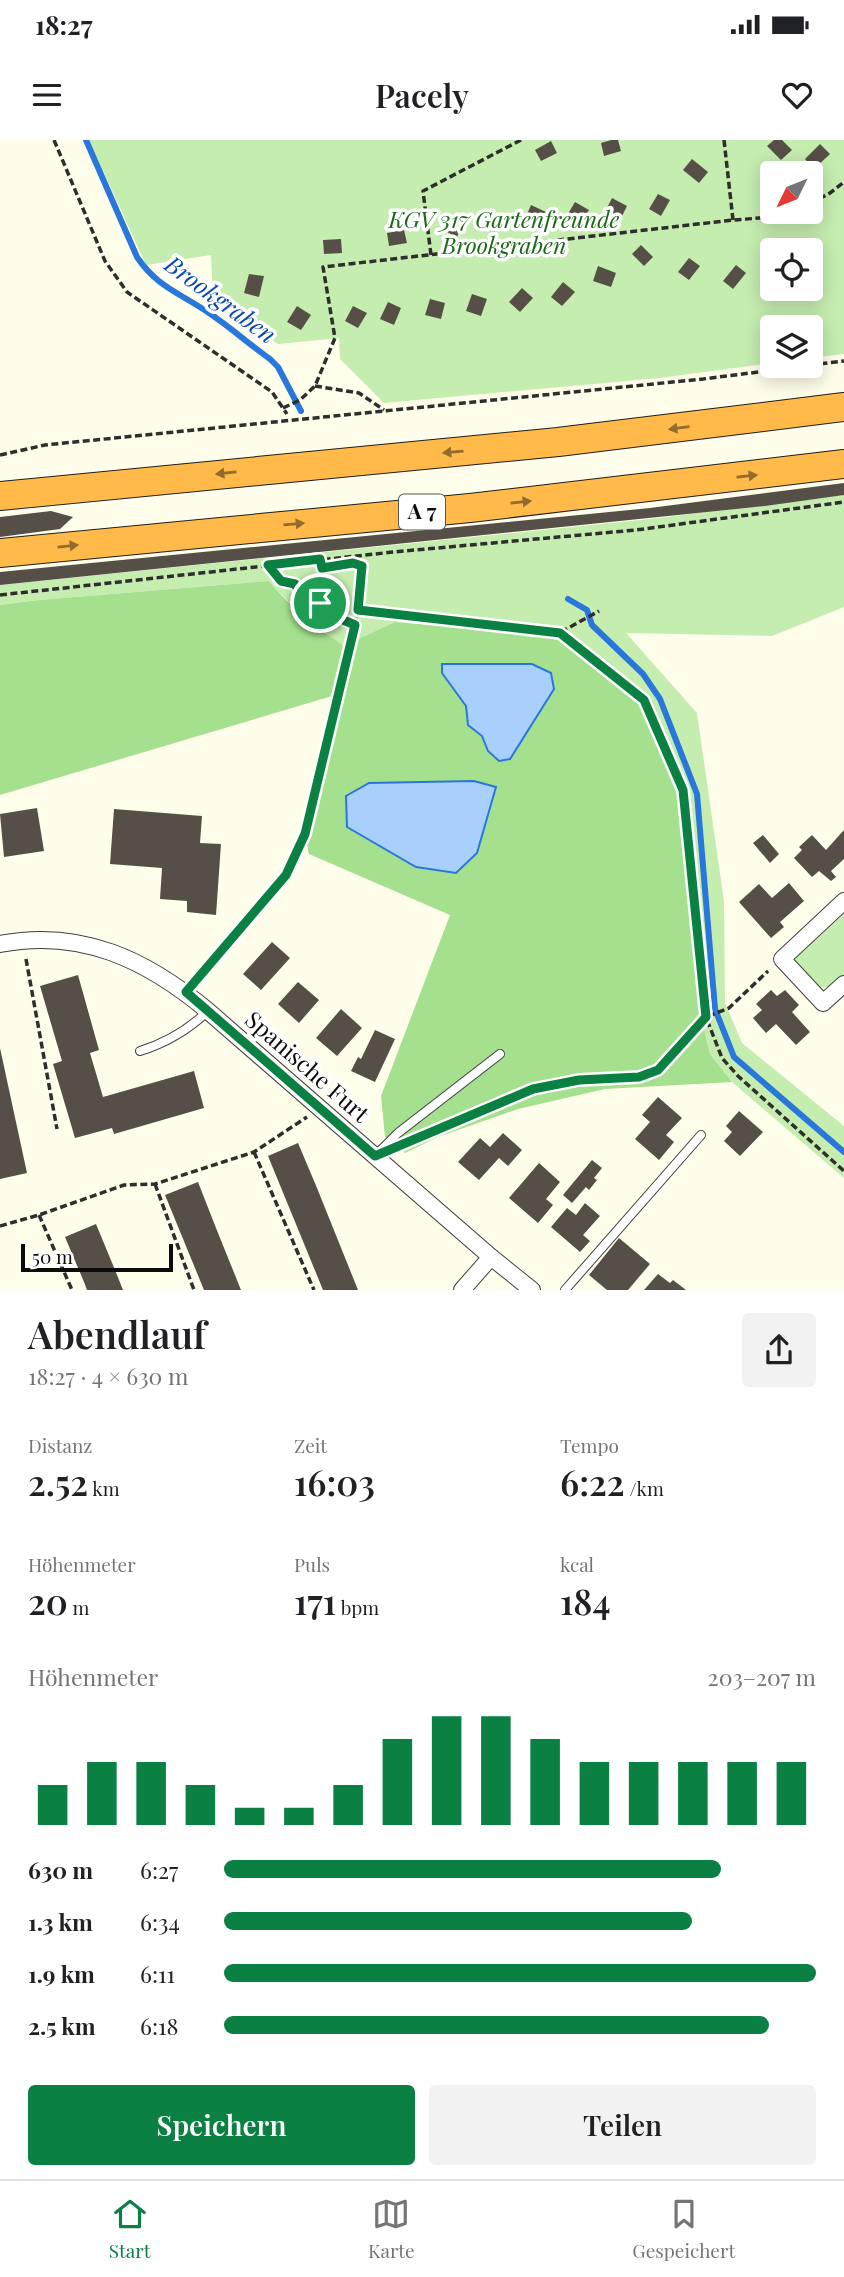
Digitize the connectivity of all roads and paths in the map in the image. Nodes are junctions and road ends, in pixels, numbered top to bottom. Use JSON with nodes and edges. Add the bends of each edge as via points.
{"nodes":[{"id":1,"x":54,"y":140,"type":"edge"},
{"id":2,"x":521,"y":140,"type":"edge"},
{"id":3,"x":724,"y":140,"type":"edge"},
{"id":4,"x":844,"y":181,"type":"edge"},
{"id":5,"x":823,"y":197,"type":"edge"},
{"id":6,"x":760,"y":218,"type":"edge"},
{"id":7,"x":733,"y":220,"type":"junction"},
{"id":8,"x":431,"y":255,"type":"junction"},
{"id":9,"x":844,"y":361,"type":"edge"},
{"id":10,"x":823,"y":363,"type":"edge"},
{"id":11,"x":760,"y":371,"type":"edge"},
{"id":12,"x":315,"y":386,"type":"junction"},
{"id":13,"x":844,"y":407,"type":"edge"},
{"id":14,"x":283,"y":408,"type":"junction"},
{"id":15,"x":386,"y":411,"type":"junction"},
{"id":16,"x":287,"y":414,"type":"dead end"},
{"id":17,"x":0,"y":455,"type":"edge"},
{"id":18,"x":844,"y":464,"type":"edge"},
{"id":19,"x":0,"y":496,"type":"edge"},
{"id":20,"x":844,"y":502,"type":"edge"},
{"id":21,"x":0,"y":553,"type":"edge"},
{"id":22,"x":320,"y":559,"type":"junction"},
{"id":23,"x":268,"y":565,"type":"junction"},
{"id":24,"x":0,"y":595,"type":"edge"},
{"id":25,"x":358,"y":610,"type":"junction"},
{"id":26,"x":599,"y":611,"type":"dead end"},
{"id":27,"x":355,"y":625,"type":"junction"},
{"id":28,"x":560,"y":633,"type":"junction"},
{"id":29,"x":844,"y":901,"type":"edge"},
{"id":30,"x":22,"y":939,"type":"junction"},
{"id":31,"x":0,"y":944,"type":"edge"},
{"id":32,"x":782,"y":959,"type":"junction"},
{"id":33,"x":844,"y":984,"type":"edge"},
{"id":34,"x":186,"y":992,"type":"junction"},
{"id":35,"x":208,"y":1011,"type":"junction"},
{"id":36,"x":706,"y":1017,"type":"junction"},
{"id":37,"x":139,"y":1051,"type":"dead end"},
{"id":38,"x":500,"y":1054,"type":"dead end"},
{"id":39,"x":320,"y":1109,"type":"junction"},
{"id":40,"x":57,"y":1129,"type":"dead end"},
{"id":41,"x":701,"y":1135,"type":"dead end"},
{"id":42,"x":411,"y":1140,"type":"dead end"},
{"id":43,"x":254,"y":1152,"type":"junction"},
{"id":44,"x":375,"y":1156,"type":"junction"},
{"id":45,"x":844,"y":1171,"type":"edge"},
{"id":46,"x":155,"y":1184,"type":"junction"},
{"id":47,"x":39,"y":1215,"type":"junction"},
{"id":48,"x":0,"y":1226,"type":"edge"},
{"id":49,"x":491,"y":1257,"type":"junction"},
{"id":50,"x":72,"y":1290,"type":"edge"},
{"id":51,"x":194,"y":1290,"type":"edge"},
{"id":52,"x":314,"y":1290,"type":"edge"},
{"id":53,"x":462,"y":1290,"type":"edge"},
{"id":54,"x":532,"y":1290,"type":"edge"},
{"id":55,"x":565,"y":1290,"type":"edge"}],
"edges":[{"from":1,"to":14,"type":"path","via":[[115,277],[143,304],[272,392]]},
{"from":2,"to":8,"type":"path","via":[[423,191]]},
{"from":3,"to":7,"type":"path"},
{"from":4,"to":5,"type":"path"},
{"from":6,"to":7,"type":"path"},
{"from":7,"to":8,"type":"path"},
{"from":8,"to":12,"type":"path","via":[[323,267],[335,338]]},
{"from":9,"to":10,"type":"path"},
{"from":11,"to":15,"type":"path"},
{"from":12,"to":14,"type":"path"},
{"from":12,"to":15,"type":"path","via":[[359,393]]},
{"from":13,"to":19,"type":"highway","one_way":true,"via":[[558,442]]},
{"from":14,"to":16,"type":"path"},
{"from":15,"to":17,"type":"path","via":[[45,445]]},
{"from":21,"to":18,"type":"highway","number":"A 7","one_way":true,"via":[[470,508]]},
{"from":20,"to":22,"type":"path","via":[[636,530]]},
{"from":22,"to":23,"type":"path"},
{"from":22,"to":25,"type":"path","via":[[322,568],[363,564]]},
{"from":23,"to":24,"type":"path"},
{"from":23,"to":27,"type":"path","via":[[281,581],[295,584],[304,600],[320,603],[334,616]]},
{"from":25,"to":27,"type":"path"},
{"from":25,"to":28,"type":"path"},
{"from":26,"to":28,"type":"path"},
{"from":27,"to":34,"type":"path","via":[[305,834],[286,875]]},
{"from":28,"to":36,"type":"path","via":[[644,700],[683,790]]},
{"from":29,"to":32,"type":"street"},
{"from":30,"to":31,"type":"street","name":"Spanische Furt"},
{"from":30,"to":34,"type":"street","name":"Spanische Furt","via":[[65,940],[129,957]]},
{"from":30,"to":40,"type":"path"},
{"from":32,"to":33,"type":"street","via":[[823,1003]]},
{"from":32,"to":36,"type":"path","via":[[729,1008]]},
{"from":34,"to":35,"type":"street","name":"Spanische Furt"},
{"from":35,"to":37,"type":"lane","via":[[174,1037]]},
{"from":35,"to":39,"type":"street","name":"Spanische Furt"},
{"from":36,"to":42,"type":"path","via":[[658,1070],[639,1077],[579,1080],[533,1089]]},
{"from":36,"to":45,"type":"path","via":[[722,1058],[738,1076]]},
{"from":38,"to":44,"type":"lane"},
{"from":39,"to":43,"type":"path"},
{"from":39,"to":44,"type":"street","name":"Spanische Furt"},
{"from":41,"to":55,"type":"lane"},
{"from":43,"to":46,"type":"path"},
{"from":43,"to":52,"type":"path"},
{"from":44,"to":49,"type":"street","name":"Spanische Furt"},
{"from":46,"to":47,"type":"path","via":[[124,1185]]},
{"from":46,"to":51,"type":"path"},
{"from":47,"to":48,"type":"path"},
{"from":47,"to":50,"type":"path"},
{"from":49,"to":53,"type":"street"},
{"from":49,"to":54,"type":"street","name":"Spanische Furt"}]}
